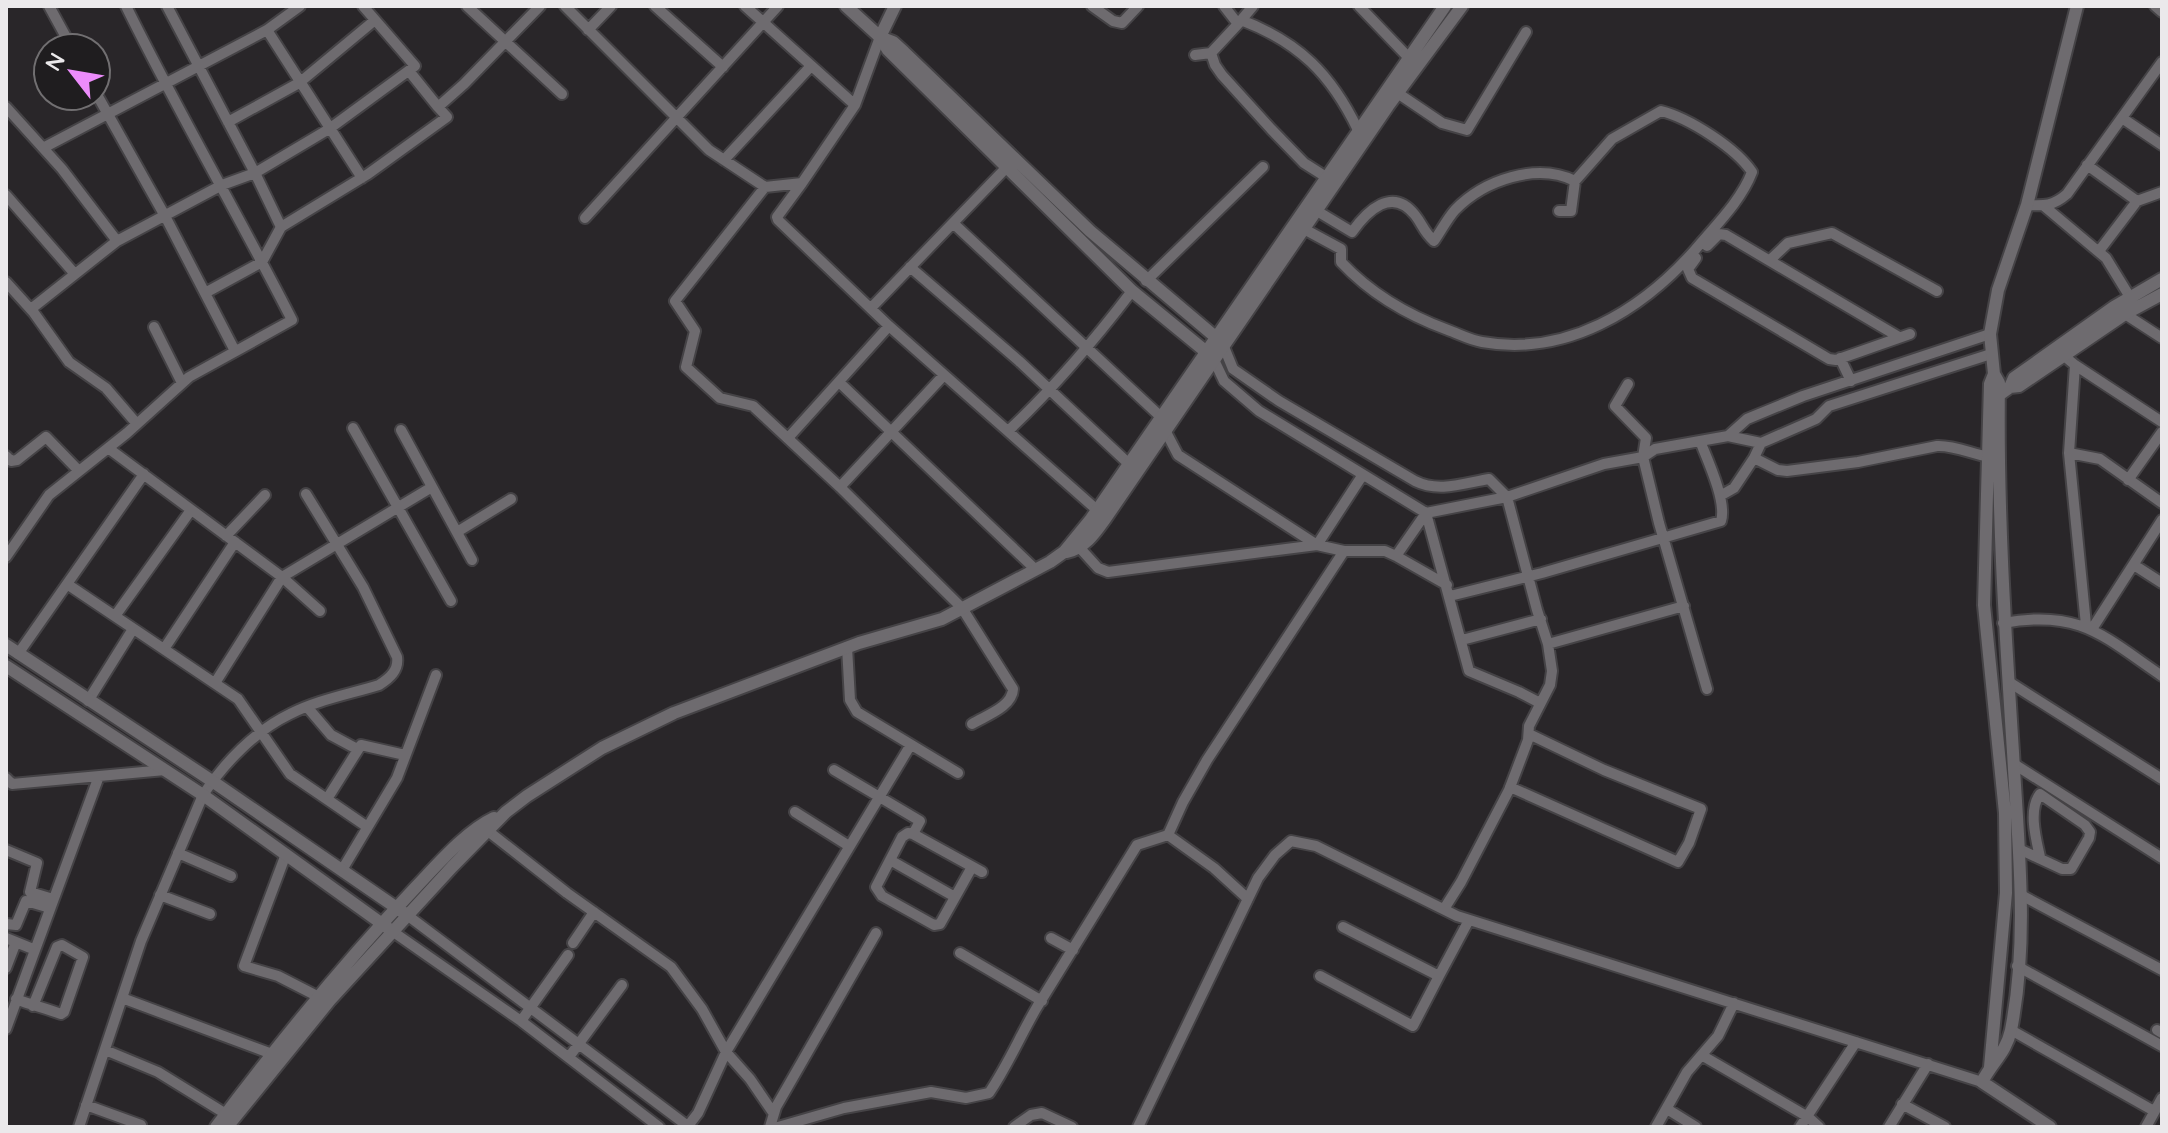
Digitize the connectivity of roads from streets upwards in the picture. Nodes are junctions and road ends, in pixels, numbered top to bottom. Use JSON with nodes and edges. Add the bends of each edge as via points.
{"nodes":[{"id":1,"x":49,"y":6,"type":"edge"},
{"id":2,"x":126,"y":6,"type":"edge"},
{"id":3,"x":167,"y":6,"type":"edge"},
{"id":4,"x":300,"y":6,"type":"edge"},
{"id":5,"x":363,"y":6,"type":"edge"},
{"id":6,"x":467,"y":6,"type":"edge"},
{"id":7,"x":540,"y":6,"type":"edge"},
{"id":8,"x":565,"y":6,"type":"edge"},
{"id":9,"x":611,"y":6,"type":"edge"},
{"id":10,"x":655,"y":6,"type":"edge"},
{"id":11,"x":745,"y":6,"type":"edge"},
{"id":12,"x":778,"y":6,"type":"edge"},
{"id":13,"x":846,"y":6,"type":"edge"},
{"id":14,"x":895,"y":6,"type":"edge"},
{"id":15,"x":1092,"y":6,"type":"edge"},
{"id":16,"x":1138,"y":6,"type":"edge"},
{"id":17,"x":1224,"y":6,"type":"edge"},
{"id":18,"x":1253,"y":6,"type":"edge"},
{"id":19,"x":1359,"y":6,"type":"edge"},
{"id":20,"x":1445,"y":6,"type":"edge"},
{"id":21,"x":1462,"y":6,"type":"edge"},
{"id":22,"x":2077,"y":6,"type":"edge"},
{"id":23,"x":2155,"y":6,"type":"edge"},
{"id":24,"x":287,"y":10,"type":"edge"},
{"id":25,"x":2162,"y":12,"type":"edge"},
{"id":26,"x":375,"y":20,"type":"junction"},
{"id":27,"x":764,"y":22,"type":"junction"},
{"id":28,"x":1239,"y":22,"type":"junction"},
{"id":29,"x":267,"y":30,"type":"junction"},
{"id":30,"x":588,"y":30,"type":"junction"},
{"id":31,"x":63,"y":32,"type":"edge"},
{"id":32,"x":1526,"y":32,"type":"dead end"},
{"id":33,"x":880,"y":37,"type":"junction"},
{"id":34,"x":504,"y":41,"type":"junction"},
{"id":35,"x":1211,"y":53,"type":"junction"},
{"id":36,"x":1195,"y":55,"type":"dead end"},
{"id":37,"x":1408,"y":57,"type":"junction"},
{"id":38,"x":199,"y":66,"type":"junction"},
{"id":39,"x":811,"y":66,"type":"junction"},
{"id":40,"x":723,"y":67,"type":"junction"},
{"id":41,"x":2161,"y":67,"type":"edge"},
{"id":42,"x":409,"y":71,"type":"junction"},
{"id":43,"x":299,"y":83,"type":"junction"},
{"id":44,"x":164,"y":84,"type":"junction"},
{"id":45,"x":1393,"y":90,"type":"junction"},
{"id":46,"x":562,"y":94,"type":"dead end"},
{"id":47,"x":855,"y":105,"type":"junction"},
{"id":48,"x":438,"y":107,"type":"junction"},
{"id":49,"x":7,"y":109,"type":"edge"},
{"id":50,"x":107,"y":114,"type":"junction"},
{"id":51,"x":677,"y":118,"type":"junction"},
{"id":52,"x":2122,"y":118,"type":"junction"},
{"id":53,"x":228,"y":122,"type":"junction"},
{"id":54,"x":329,"y":129,"type":"junction"},
{"id":55,"x":1358,"y":130,"type":"junction"},
{"id":56,"x":2162,"y":145,"type":"edge"},
{"id":57,"x":43,"y":148,"type":"junction"},
{"id":58,"x":724,"y":160,"type":"junction"},
{"id":59,"x":1010,"y":163,"type":"junction"},
{"id":60,"x":2087,"y":165,"type":"junction"},
{"id":61,"x":1263,"y":167,"type":"dead end"},
{"id":62,"x":255,"y":173,"type":"junction"},
{"id":63,"x":1326,"y":177,"type":"junction"},
{"id":64,"x":362,"y":178,"type":"junction"},
{"id":65,"x":1575,"y":181,"type":"junction"},
{"id":66,"x":802,"y":183,"type":"junction"},
{"id":67,"x":222,"y":185,"type":"junction"},
{"id":68,"x":765,"y":187,"type":"junction"},
{"id":69,"x":2162,"y":192,"type":"edge"},
{"id":70,"x":6,"y":195,"type":"edge"},
{"id":71,"x":2137,"y":201,"type":"junction"},
{"id":72,"x":2027,"y":205,"type":"junction"},
{"id":73,"x":2044,"y":206,"type":"junction"},
{"id":74,"x":1317,"y":211,"type":"junction"},
{"id":75,"x":1559,"y":211,"type":"dead end"},
{"id":76,"x":165,"y":216,"type":"junction"},
{"id":77,"x":585,"y":218,"type":"dead end"},
{"id":78,"x":953,"y":223,"type":"junction"},
{"id":79,"x":281,"y":227,"type":"junction"},
{"id":80,"x":1304,"y":229,"type":"junction"},
{"id":81,"x":117,"y":241,"type":"junction"},
{"id":82,"x":2099,"y":251,"type":"junction"},
{"id":83,"x":1770,"y":260,"type":"junction"},
{"id":84,"x":262,"y":262,"type":"junction"},
{"id":85,"x":910,"y":267,"type":"junction"},
{"id":86,"x":74,"y":273,"type":"junction"},
{"id":87,"x":2162,"y":279,"type":"edge"},
{"id":88,"x":1146,"y":281,"type":"junction"},
{"id":89,"x":6,"y":282,"type":"edge"},
{"id":90,"x":1132,"y":291,"type":"junction"},
{"id":91,"x":1937,"y":291,"type":"dead end"},
{"id":92,"x":205,"y":293,"type":"junction"},
{"id":93,"x":2162,"y":294,"type":"edge"},
{"id":94,"x":2130,"y":306,"type":"junction"},
{"id":95,"x":871,"y":308,"type":"junction"},
{"id":96,"x":31,"y":309,"type":"junction"},
{"id":97,"x":889,"y":326,"type":"junction"},
{"id":98,"x":154,"y":327,"type":"dead end"},
{"id":99,"x":1990,"y":334,"type":"junction"},
{"id":100,"x":2162,"y":338,"type":"edge"},
{"id":101,"x":1220,"y":342,"type":"junction"},
{"id":102,"x":1088,"y":349,"type":"junction"},
{"id":103,"x":235,"y":351,"type":"junction"},
{"id":104,"x":1991,"y":354,"type":"junction"},
{"id":105,"x":1210,"y":355,"type":"junction"},
{"id":106,"x":2063,"y":355,"type":"junction"},
{"id":107,"x":1840,"y":358,"type":"junction"},
{"id":108,"x":2075,"y":365,"type":"junction"},
{"id":109,"x":944,"y":375,"type":"junction"},
{"id":110,"x":1851,"y":381,"type":"junction"},
{"id":111,"x":839,"y":382,"type":"junction"},
{"id":112,"x":182,"y":383,"type":"junction"},
{"id":113,"x":1628,"y":384,"type":"dead end"},
{"id":114,"x":2010,"y":387,"type":"junction"},
{"id":115,"x":1823,"y":390,"type":"junction"},
{"id":116,"x":1051,"y":391,"type":"junction"},
{"id":117,"x":1994,"y":398,"type":"junction"},
{"id":118,"x":1829,"y":406,"type":"junction"},
{"id":119,"x":1161,"y":417,"type":"junction"},
{"id":120,"x":2162,"y":422,"type":"edge"},
{"id":121,"x":137,"y":424,"type":"junction"},
{"id":122,"x":353,"y":428,"type":"dead end"},
{"id":123,"x":401,"y":430,"type":"dead end"},
{"id":124,"x":1008,"y":431,"type":"junction"},
{"id":125,"x":891,"y":432,"type":"junction"},
{"id":126,"x":1166,"y":432,"type":"junction"},
{"id":127,"x":2162,"y":432,"type":"edge"},
{"id":128,"x":1728,"y":436,"type":"junction"},
{"id":129,"x":788,"y":438,"type":"junction"},
{"id":130,"x":1700,"y":441,"type":"junction"},
{"id":131,"x":1761,"y":443,"type":"junction"},
{"id":132,"x":108,"y":448,"type":"junction"},
{"id":133,"x":2069,"y":453,"type":"junction"},
{"id":134,"x":6,"y":456,"type":"edge"},
{"id":135,"x":1643,"y":457,"type":"junction"},
{"id":136,"x":1989,"y":457,"type":"junction"},
{"id":137,"x":1754,"y":458,"type":"junction"},
{"id":138,"x":1129,"y":464,"type":"junction"},
{"id":139,"x":79,"y":471,"type":"junction"},
{"id":140,"x":144,"y":474,"type":"junction"},
{"id":141,"x":1362,"y":476,"type":"junction"},
{"id":142,"x":2128,"y":480,"type":"junction"},
{"id":143,"x":432,"y":487,"type":"junction"},
{"id":144,"x":840,"y":487,"type":"junction"},
{"id":145,"x":306,"y":494,"type":"dead end"},
{"id":146,"x":265,"y":495,"type":"dead end"},
{"id":147,"x":1720,"y":496,"type":"junction"},
{"id":148,"x":1507,"y":497,"type":"junction"},
{"id":149,"x":511,"y":499,"type":"dead end"},
{"id":150,"x":2162,"y":503,"type":"edge"},
{"id":151,"x":399,"y":507,"type":"junction"},
{"id":152,"x":191,"y":510,"type":"junction"},
{"id":153,"x":1097,"y":510,"type":"junction"},
{"id":154,"x":1426,"y":513,"type":"junction"},
{"id":155,"x":2162,"y":520,"type":"edge"},
{"id":156,"x":457,"y":532,"type":"junction"},
{"id":157,"x":1664,"y":537,"type":"junction"},
{"id":158,"x":231,"y":539,"type":"junction"},
{"id":159,"x":1076,"y":544,"type":"junction"},
{"id":160,"x":338,"y":545,"type":"junction"},
{"id":161,"x":1317,"y":545,"type":"junction"},
{"id":162,"x":1344,"y":551,"type":"junction"},
{"id":163,"x":1396,"y":556,"type":"junction"},
{"id":164,"x":6,"y":557,"type":"edge"},
{"id":165,"x":472,"y":560,"type":"dead end"},
{"id":166,"x":2134,"y":565,"type":"junction"},
{"id":167,"x":1035,"y":569,"type":"junction"},
{"id":168,"x":282,"y":577,"type":"junction"},
{"id":169,"x":1528,"y":577,"type":"junction"},
{"id":170,"x":2162,"y":583,"type":"edge"},
{"id":171,"x":67,"y":584,"type":"junction"},
{"id":172,"x":1448,"y":591,"type":"junction"},
{"id":173,"x":451,"y":601,"type":"dead end"},
{"id":174,"x":1684,"y":606,"type":"junction"},
{"id":175,"x":962,"y":608,"type":"junction"},
{"id":176,"x":320,"y":611,"type":"dead end"},
{"id":177,"x":115,"y":616,"type":"junction"},
{"id":178,"x":1541,"y":619,"type":"junction"},
{"id":179,"x":2003,"y":623,"type":"junction"},
{"id":180,"x":2089,"y":627,"type":"junction"},
{"id":181,"x":133,"y":629,"type":"junction"},
{"id":182,"x":1462,"y":640,"type":"junction"},
{"id":183,"x":1548,"y":644,"type":"junction"},
{"id":184,"x":6,"y":645,"type":"edge"},
{"id":185,"x":847,"y":647,"type":"junction"},
{"id":186,"x":164,"y":649,"type":"junction"},
{"id":187,"x":18,"y":654,"type":"junction"},
{"id":188,"x":6,"y":666,"type":"edge"},
{"id":189,"x":436,"y":675,"type":"dead end"},
{"id":190,"x":2162,"y":676,"type":"edge"},
{"id":191,"x":2009,"y":682,"type":"junction"},
{"id":192,"x":215,"y":683,"type":"junction"},
{"id":193,"x":1707,"y":689,"type":"dead end"},
{"id":194,"x":88,"y":701,"type":"junction"},
{"id":195,"x":1540,"y":703,"type":"junction"},
{"id":196,"x":308,"y":708,"type":"junction"},
{"id":197,"x":972,"y":724,"type":"dead end"},
{"id":198,"x":261,"y":733,"type":"junction"},
{"id":199,"x":1529,"y":734,"type":"junction"},
{"id":200,"x":910,"y":746,"type":"junction"},
{"id":201,"x":357,"y":749,"type":"junction"},
{"id":202,"x":405,"y":755,"type":"junction"},
{"id":203,"x":2014,"y":764,"type":"junction"},
{"id":204,"x":165,"y":770,"type":"junction"},
{"id":205,"x":834,"y":770,"type":"dead end"},
{"id":206,"x":958,"y":773,"type":"dead end"},
{"id":207,"x":99,"y":776,"type":"junction"},
{"id":208,"x":6,"y":778,"type":"edge"},
{"id":209,"x":2162,"y":779,"type":"edge"},
{"id":210,"x":212,"y":781,"type":"junction"},
{"id":211,"x":1510,"y":787,"type":"junction"},
{"id":212,"x":203,"y":795,"type":"junction"},
{"id":213,"x":878,"y":797,"type":"junction"},
{"id":214,"x":2017,"y":797,"type":"junction"},
{"id":215,"x":327,"y":799,"type":"junction"},
{"id":216,"x":2036,"y":800,"type":"junction"},
{"id":217,"x":795,"y":812,"type":"dead end"},
{"id":218,"x":2018,"y":823,"type":"junction"},
{"id":219,"x":366,"y":826,"type":"junction"},
{"id":220,"x":2035,"y":826,"type":"junction"},
{"id":221,"x":487,"y":828,"type":"junction"},
{"id":222,"x":913,"y":834,"type":"junction"},
{"id":223,"x":1168,"y":835,"type":"junction"},
{"id":224,"x":849,"y":846,"type":"junction"},
{"id":225,"x":2019,"y":849,"type":"junction"},
{"id":226,"x":6,"y":850,"type":"edge"},
{"id":227,"x":178,"y":853,"type":"junction"},
{"id":228,"x":286,"y":854,"type":"junction"},
{"id":229,"x":2040,"y":857,"type":"junction"},
{"id":230,"x":2162,"y":858,"type":"edge"},
{"id":231,"x":890,"y":860,"type":"junction"},
{"id":232,"x":339,"y":868,"type":"junction"},
{"id":233,"x":231,"y":876,"type":"dead end"},
{"id":234,"x":326,"y":884,"type":"junction"},
{"id":235,"x":160,"y":895,"type":"junction"},
{"id":236,"x":2021,"y":895,"type":"junction"},
{"id":237,"x":28,"y":896,"type":"junction"},
{"id":238,"x":955,"y":897,"type":"junction"},
{"id":239,"x":1248,"y":899,"type":"junction"},
{"id":240,"x":52,"y":903,"type":"junction"},
{"id":241,"x":1444,"y":909,"type":"junction"},
{"id":242,"x":402,"y":911,"type":"junction"},
{"id":243,"x":594,"y":912,"type":"junction"},
{"id":244,"x":210,"y":914,"type":"dead end"},
{"id":245,"x":1469,"y":920,"type":"junction"},
{"id":246,"x":6,"y":924,"type":"edge"},
{"id":247,"x":387,"y":927,"type":"junction"},
{"id":248,"x":1343,"y":927,"type":"dead end"},
{"id":249,"x":876,"y":933,"type":"dead end"},
{"id":250,"x":1051,"y":938,"type":"dead end"},
{"id":251,"x":11,"y":940,"type":"edge"},
{"id":252,"x":573,"y":943,"type":"dead end"},
{"id":253,"x":33,"y":949,"type":"junction"},
{"id":254,"x":1073,"y":950,"type":"junction"},
{"id":255,"x":960,"y":953,"type":"dead end"},
{"id":256,"x":568,"y":955,"type":"dead end"},
{"id":257,"x":2017,"y":966,"type":"junction"},
{"id":258,"x":6,"y":968,"type":"edge"},
{"id":259,"x":2162,"y":970,"type":"edge"},
{"id":260,"x":1320,"y":976,"type":"dead end"},
{"id":261,"x":1439,"y":976,"type":"junction"},
{"id":262,"x":622,"y":985,"type":"dead end"},
{"id":263,"x":317,"y":996,"type":"junction"},
{"id":264,"x":122,"y":998,"type":"junction"},
{"id":265,"x":16,"y":999,"type":"junction"},
{"id":266,"x":1042,"y":1001,"type":"junction"},
{"id":267,"x":1734,"y":1003,"type":"junction"},
{"id":268,"x":33,"y":1006,"type":"junction"},
{"id":269,"x":531,"y":1007,"type":"junction"},
{"id":270,"x":521,"y":1021,"type":"junction"},
{"id":271,"x":6,"y":1029,"type":"edge"},
{"id":272,"x":2011,"y":1030,"type":"junction"},
{"id":273,"x":1856,"y":1042,"type":"junction"},
{"id":274,"x":580,"y":1043,"type":"junction"},
{"id":275,"x":2162,"y":1046,"type":"edge"},
{"id":276,"x":105,"y":1050,"type":"junction"},
{"id":277,"x":726,"y":1052,"type":"junction"},
{"id":278,"x":272,"y":1054,"type":"junction"},
{"id":279,"x":1703,"y":1056,"type":"junction"},
{"id":280,"x":569,"y":1057,"type":"junction"},
{"id":281,"x":1928,"y":1064,"type":"junction"},
{"id":282,"x":1990,"y":1067,"type":"junction"},
{"id":283,"x":1982,"y":1082,"type":"junction"},
{"id":284,"x":2162,"y":1098,"type":"edge"},
{"id":285,"x":1902,"y":1104,"type":"junction"},
{"id":286,"x":86,"y":1105,"type":"junction"},
{"id":287,"x":1667,"y":1109,"type":"junction"},
{"id":288,"x":2154,"y":1111,"type":"junction"},
{"id":289,"x":774,"y":1114,"type":"junction"},
{"id":290,"x":1808,"y":1117,"type":"junction"},
{"id":291,"x":227,"y":1120,"type":"edge"},
{"id":292,"x":141,"y":1125,"type":"edge"},
{"id":293,"x":2046,"y":1126,"type":"edge"},
{"id":294,"x":79,"y":1127,"type":"edge"},
{"id":295,"x":216,"y":1127,"type":"edge"},
{"id":296,"x":659,"y":1127,"type":"edge"},
{"id":297,"x":688,"y":1127,"type":"edge"},
{"id":298,"x":770,"y":1127,"type":"edge"},
{"id":299,"x":778,"y":1127,"type":"edge"},
{"id":300,"x":1014,"y":1127,"type":"edge"},
{"id":301,"x":1072,"y":1127,"type":"edge"},
{"id":302,"x":1138,"y":1127,"type":"edge"},
{"id":303,"x":1656,"y":1127,"type":"edge"},
{"id":304,"x":1696,"y":1127,"type":"edge"},
{"id":305,"x":1800,"y":1127,"type":"edge"},
{"id":306,"x":1819,"y":1127,"type":"edge"},
{"id":307,"x":1889,"y":1127,"type":"edge"},
{"id":308,"x":1945,"y":1127,"type":"edge"},
{"id":309,"x":2146,"y":1127,"type":"edge"}],
"edges":[{"from":1,"to":31,"type":"street"},
{"from":2,"to":44,"type":"street"},
{"from":3,"to":38,"type":"street"},
{"from":4,"to":24,"type":"street"},
{"from":5,"to":26,"type":"street"},
{"from":6,"to":34,"type":"street"},
{"from":7,"to":34,"type":"street"},
{"from":8,"to":30,"type":"street"},
{"from":9,"to":30,"type":"street"},
{"from":10,"to":40,"type":"street"},
{"from":11,"to":27,"type":"street"},
{"from":12,"to":27,"type":"street"},
{"from":13,"to":33,"type":"street"},
{"from":14,"to":33,"type":"street"},
{"from":15,"to":16,"type":"street","via":[[1122,23]]},
{"from":17,"to":28,"type":"street"},
{"from":18,"to":28,"type":"street"},
{"from":19,"to":37,"type":"street"},
{"from":20,"to":37,"type":"street"},
{"from":21,"to":45,"type":"street"},
{"from":22,"to":72,"type":"street"},
{"from":23,"to":25,"type":"street"},
{"from":24,"to":29,"type":"street"},
{"from":26,"to":42,"type":"street","via":[[415,66]]},
{"from":26,"to":43,"type":"street"},
{"from":27,"to":39,"type":"street"},
{"from":27,"to":40,"type":"street"},
{"from":28,"to":35,"type":"street"},
{"from":28,"to":55,"type":"street","via":[[1297,49],[1342,99]]},
{"from":29,"to":38,"type":"street"},
{"from":29,"to":43,"type":"street"},
{"from":30,"to":51,"type":"street"},
{"from":32,"to":45,"type":"street","via":[[1467,130],[1442,123]]},
{"from":33,"to":47,"type":"street"},
{"from":33,"to":59,"type":"street"},
{"from":34,"to":46,"type":"street"},
{"from":34,"to":48,"type":"street"},
{"from":35,"to":36,"type":"street"},
{"from":35,"to":63,"type":"street","via":[[1222,75],[1271,129]]},
{"from":37,"to":45,"type":"street"},
{"from":38,"to":44,"type":"street"},
{"from":38,"to":53,"type":"street"},
{"from":39,"to":47,"type":"street"},
{"from":39,"to":58,"type":"street"},
{"from":40,"to":51,"type":"street"},
{"from":41,"to":52,"type":"street"},
{"from":42,"to":48,"type":"street"},
{"from":42,"to":54,"type":"street"},
{"from":43,"to":53,"type":"street"},
{"from":43,"to":54,"type":"street"},
{"from":44,"to":50,"type":"street"},
{"from":44,"to":67,"type":"street"},
{"from":45,"to":55,"type":"street"},
{"from":45,"to":74,"type":"street"},
{"from":47,"to":66,"type":"street"},
{"from":48,"to":64,"type":"street","via":[[447,117]]},
{"from":49,"to":57,"type":"street"},
{"from":50,"to":57,"type":"street"},
{"from":50,"to":76,"type":"street"},
{"from":51,"to":58,"type":"street"},
{"from":51,"to":77,"type":"street"},
{"from":52,"to":56,"type":"street"},
{"from":52,"to":60,"type":"street"},
{"from":53,"to":62,"type":"street"},
{"from":54,"to":62,"type":"street"},
{"from":54,"to":64,"type":"street"},
{"from":55,"to":63,"type":"street"},
{"from":57,"to":81,"type":"street"},
{"from":58,"to":68,"type":"street"},
{"from":59,"to":78,"type":"street"},
{"from":59,"to":88,"type":"street"},
{"from":59,"to":90,"type":"street"},
{"from":60,"to":71,"type":"street"},
{"from":60,"to":73,"type":"street","via":[[2067,194]]},
{"from":61,"to":88,"type":"street"},
{"from":62,"to":67,"type":"street"},
{"from":62,"to":79,"type":"street"},
{"from":63,"to":101,"type":"street"},
{"from":64,"to":79,"type":"street"},
{"from":65,"to":74,"type":"street","via":[[1531,173],[1507,179],[1454,211],[1434,241],[1415,214],[1399,204],[1379,204],[1352,232]]},
{"from":65,"to":75,"type":"street","via":[[1571,211]]},
{"from":65,"to":80,"type":"street","via":[[1612,139],[1661,111],[1677,115],[1742,157],[1752,172],[1747,186],[1708,234],[1648,295],[1588,330],[1527,345],[1480,342],[1409,315],[1355,277],[1341,262],[1341,249]]},
{"from":66,"to":68,"type":"street"},
{"from":66,"to":95,"type":"street","via":[[778,220]]},
{"from":67,"to":76,"type":"street"},
{"from":67,"to":84,"type":"street"},
{"from":68,"to":129,"type":"street","via":[[675,301],[695,331],[686,367],[720,398],[753,406]]},
{"from":69,"to":71,"type":"street"},
{"from":70,"to":86,"type":"street"},
{"from":71,"to":82,"type":"street"},
{"from":72,"to":73,"type":"street"},
{"from":72,"to":99,"type":"street","via":[[1998,290]]},
{"from":73,"to":82,"type":"street"},
{"from":74,"to":80,"type":"street"},
{"from":76,"to":81,"type":"street"},
{"from":76,"to":92,"type":"street"},
{"from":78,"to":85,"type":"street"},
{"from":78,"to":102,"type":"street"},
{"from":79,"to":84,"type":"street"},
{"from":80,"to":101,"type":"street"},
{"from":81,"to":86,"type":"street"},
{"from":82,"to":94,"type":"street"},
{"from":83,"to":91,"type":"street","via":[[1788,243],[1832,233]]},
{"from":83,"to":107,"type":"street","via":[[1905,336]]},
{"from":83,"to":107,"type":"street","via":[[1719,234],[1687,272],[1829,359]]},
{"from":84,"to":92,"type":"street"},
{"from":84,"to":103,"type":"street","via":[[292,320]]},
{"from":85,"to":95,"type":"street"},
{"from":85,"to":116,"type":"street"},
{"from":86,"to":96,"type":"street"},
{"from":87,"to":94,"type":"street"},
{"from":88,"to":101,"type":"street"},
{"from":89,"to":96,"type":"street"},
{"from":90,"to":102,"type":"street"},
{"from":90,"to":105,"type":"street"},
{"from":92,"to":103,"type":"street"},
{"from":93,"to":94,"type":"street"},
{"from":94,"to":100,"type":"street"},
{"from":94,"to":106,"type":"street"},
{"from":94,"to":114,"type":"street","via":[[2014,378]]},
{"from":95,"to":97,"type":"street"},
{"from":96,"to":121,"type":"street","via":[[69,362],[106,388]]},
{"from":97,"to":109,"type":"street"},
{"from":97,"to":111,"type":"street"},
{"from":98,"to":112,"type":"street"},
{"from":99,"to":104,"type":"street"},
{"from":99,"to":110,"type":"street"},
{"from":101,"to":105,"type":"street"},
{"from":101,"to":148,"type":"street","via":[[1233,369],[1415,481],[1446,487],[1489,479]]},
{"from":102,"to":116,"type":"street"},
{"from":102,"to":119,"type":"street"},
{"from":103,"to":112,"type":"street"},
{"from":104,"to":117,"type":"street"},
{"from":104,"to":118,"type":"street"},
{"from":105,"to":119,"type":"street"},
{"from":105,"to":126,"type":"street"},
{"from":105,"to":141,"type":"street","via":[[1224,381],[1259,411]]},
{"from":106,"to":108,"type":"street"},
{"from":106,"to":114,"type":"street"},
{"from":107,"to":110,"type":"street"},
{"from":108,"to":120,"type":"street"},
{"from":108,"to":133,"type":"street"},
{"from":109,"to":124,"type":"street"},
{"from":109,"to":125,"type":"street"},
{"from":110,"to":115,"type":"street"},
{"from":111,"to":125,"type":"street"},
{"from":111,"to":129,"type":"street"},
{"from":112,"to":121,"type":"street"},
{"from":113,"to":135,"type":"street","via":[[1615,406],[1645,435]]},
{"from":114,"to":117,"type":"street"},
{"from":115,"to":118,"type":"street"},
{"from":115,"to":128,"type":"street","via":[[1747,419]]},
{"from":116,"to":124,"type":"street"},
{"from":116,"to":138,"type":"street"},
{"from":117,"to":136,"type":"street"},
{"from":117,"to":179,"type":"street"},
{"from":118,"to":131,"type":"street","via":[[1816,419]]},
{"from":119,"to":138,"type":"street"},
{"from":121,"to":132,"type":"street"},
{"from":122,"to":151,"type":"street"},
{"from":123,"to":143,"type":"street"},
{"from":124,"to":153,"type":"street"},
{"from":125,"to":144,"type":"street"},
{"from":125,"to":167,"type":"street"},
{"from":126,"to":159,"type":"street","via":[[1090,540]]},
{"from":126,"to":161,"type":"street","via":[[1178,455]]},
{"from":127,"to":142,"type":"street"},
{"from":128,"to":130,"type":"street"},
{"from":128,"to":131,"type":"street"},
{"from":129,"to":144,"type":"street"},
{"from":130,"to":135,"type":"street","via":[[1655,449]]},
{"from":130,"to":147,"type":"street"},
{"from":131,"to":137,"type":"street"},
{"from":132,"to":139,"type":"street"},
{"from":132,"to":140,"type":"street"},
{"from":133,"to":142,"type":"street","via":[[2100,459]]},
{"from":133,"to":180,"type":"street"},
{"from":134,"to":139,"type":"street","via":[[17,460],[46,437]]},
{"from":135,"to":148,"type":"street","via":[[1604,464]]},
{"from":135,"to":157,"type":"street"},
{"from":136,"to":137,"type":"street","via":[[1948,445],[1794,472]]},
{"from":136,"to":282,"type":"street","via":[[1984,605],[2005,813],[2006,893]]},
{"from":137,"to":147,"type":"street","via":[[1734,488]]},
{"from":138,"to":153,"type":"street"},
{"from":139,"to":164,"type":"street","via":[[49,495]]},
{"from":140,"to":152,"type":"street"},
{"from":140,"to":171,"type":"street"},
{"from":141,"to":154,"type":"street"},
{"from":141,"to":161,"type":"street"},
{"from":142,"to":150,"type":"street"},
{"from":143,"to":151,"type":"street"},
{"from":143,"to":156,"type":"street"},
{"from":144,"to":175,"type":"street"},
{"from":145,"to":160,"type":"street"},
{"from":146,"to":158,"type":"street"},
{"from":147,"to":157,"type":"street","via":[[1721,521]]},
{"from":148,"to":154,"type":"street"},
{"from":148,"to":169,"type":"street"},
{"from":149,"to":156,"type":"street"},
{"from":151,"to":160,"type":"street"},
{"from":151,"to":173,"type":"street"},
{"from":152,"to":158,"type":"street"},
{"from":152,"to":177,"type":"street"},
{"from":153,"to":159,"type":"street"},
{"from":154,"to":163,"type":"street"},
{"from":154,"to":172,"type":"street"},
{"from":155,"to":166,"type":"street"},
{"from":156,"to":165,"type":"street"},
{"from":157,"to":169,"type":"street"},
{"from":157,"to":174,"type":"street"},
{"from":158,"to":168,"type":"street"},
{"from":158,"to":186,"type":"street"},
{"from":159,"to":161,"type":"street","via":[[1108,572]]},
{"from":159,"to":167,"type":"street"},
{"from":160,"to":168,"type":"street"},
{"from":160,"to":196,"type":"street","via":[[398,664],[379,685]]},
{"from":161,"to":162,"type":"street"},
{"from":162,"to":163,"type":"street"},
{"from":162,"to":223,"type":"street","via":[[1207,760]]},
{"from":163,"to":172,"type":"street"},
{"from":166,"to":170,"type":"street"},
{"from":166,"to":180,"type":"street"},
{"from":167,"to":175,"type":"street"},
{"from":168,"to":176,"type":"street"},
{"from":168,"to":192,"type":"street"},
{"from":169,"to":172,"type":"street"},
{"from":169,"to":178,"type":"street"},
{"from":171,"to":177,"type":"street"},
{"from":171,"to":187,"type":"street"},
{"from":172,"to":182,"type":"street"},
{"from":174,"to":183,"type":"street"},
{"from":174,"to":193,"type":"street"},
{"from":175,"to":185,"type":"street"},
{"from":175,"to":197,"type":"street","via":[[1013,689],[1006,704]]},
{"from":177,"to":181,"type":"street"},
{"from":178,"to":182,"type":"street"},
{"from":178,"to":183,"type":"street"},
{"from":179,"to":180,"type":"street","via":[[2046,619]]},
{"from":179,"to":191,"type":"street"},
{"from":180,"to":190,"type":"street"},
{"from":181,"to":186,"type":"street"},
{"from":181,"to":194,"type":"street"},
{"from":182,"to":195,"type":"street","via":[[1469,671]]},
{"from":183,"to":195,"type":"street","via":[[1552,671]]},
{"from":184,"to":187,"type":"street"},
{"from":185,"to":200,"type":"street","via":[[850,700],[857,712]]},
{"from":185,"to":221,"type":"street","via":[[717,694],[637,730],[527,796]]},
{"from":186,"to":192,"type":"street"},
{"from":187,"to":194,"type":"street"},
{"from":188,"to":204,"type":"street"},
{"from":189,"to":202,"type":"street"},
{"from":191,"to":203,"type":"street"},
{"from":191,"to":209,"type":"street"},
{"from":192,"to":198,"type":"street","via":[[238,699]]},
{"from":194,"to":210,"type":"street"},
{"from":195,"to":199,"type":"street"},
{"from":196,"to":198,"type":"street"},
{"from":196,"to":201,"type":"street","via":[[331,735]]},
{"from":198,"to":210,"type":"street"},
{"from":198,"to":215,"type":"street","via":[[290,774]]},
{"from":199,"to":211,"type":"street"},
{"from":199,"to":211,"type":"street","via":[[1701,809],[1695,828],[1678,862]]},
{"from":200,"to":206,"type":"street"},
{"from":200,"to":213,"type":"street"},
{"from":201,"to":202,"type":"street","via":[[366,744]]},
{"from":201,"to":215,"type":"street"},
{"from":202,"to":219,"type":"street","via":[[397,778]]},
{"from":203,"to":214,"type":"street"},
{"from":203,"to":230,"type":"street"},
{"from":204,"to":207,"type":"street"},
{"from":204,"to":212,"type":"street"},
{"from":205,"to":213,"type":"street"},
{"from":207,"to":208,"type":"street","via":[[12,784]]},
{"from":207,"to":240,"type":"street"},
{"from":210,"to":212,"type":"street"},
{"from":210,"to":232,"type":"street"},
{"from":211,"to":241,"type":"street"},
{"from":212,"to":227,"type":"street"},
{"from":212,"to":228,"type":"street"},
{"from":213,"to":222,"type":"street","via":[[920,821]]},
{"from":213,"to":224,"type":"street"},
{"from":214,"to":216,"type":"street"},
{"from":214,"to":218,"type":"street"},
{"from":215,"to":219,"type":"street"},
{"from":216,"to":220,"type":"street"},
{"from":216,"to":229,"type":"street","via":[[2040,794],[2046,797],[2090,832],[2071,869]]},
{"from":217,"to":224,"type":"street"},
{"from":218,"to":220,"type":"street"},
{"from":218,"to":225,"type":"street"},
{"from":219,"to":232,"type":"street"},
{"from":220,"to":229,"type":"street"},
{"from":221,"to":242,"type":"street","via":[[443,859]]},
{"from":221,"to":243,"type":"street"},
{"from":222,"to":231,"type":"street","via":[[905,834]]},
{"from":222,"to":238,"type":"street","via":[[977,870]]},
{"from":223,"to":239,"type":"street"},
{"from":223,"to":254,"type":"street","via":[[1137,845]]},
{"from":224,"to":277,"type":"street"},
{"from":225,"to":229,"type":"street"},
{"from":225,"to":236,"type":"street"},
{"from":226,"to":237,"type":"street","via":[[37,863]]},
{"from":227,"to":233,"type":"street"},
{"from":227,"to":235,"type":"street"},
{"from":228,"to":234,"type":"street"},
{"from":228,"to":263,"type":"street","via":[[244,966]]},
{"from":231,"to":238,"type":"street"},
{"from":231,"to":238,"type":"street","via":[[878,891],[934,925],[940,924]]},
{"from":232,"to":234,"type":"street"},
{"from":232,"to":242,"type":"street"},
{"from":234,"to":247,"type":"street"},
{"from":235,"to":244,"type":"street"},
{"from":235,"to":264,"type":"street"},
{"from":236,"to":257,"type":"street"},
{"from":236,"to":259,"type":"street"},
{"from":237,"to":240,"type":"street"},
{"from":237,"to":246,"type":"street","via":[[16,925]]},
{"from":239,"to":241,"type":"street","via":[[1275,855],[1291,841],[1316,846]]},
{"from":239,"to":302,"type":"street"},
{"from":240,"to":253,"type":"street"},
{"from":241,"to":245,"type":"street"},
{"from":242,"to":247,"type":"street"},
{"from":242,"to":269,"type":"street"},
{"from":243,"to":252,"type":"street"},
{"from":243,"to":277,"type":"street","via":[[671,967]]},
{"from":245,"to":261,"type":"street"},
{"from":245,"to":267,"type":"street"},
{"from":247,"to":263,"type":"street"},
{"from":247,"to":270,"type":"street"},
{"from":247,"to":291,"type":"street"},
{"from":248,"to":261,"type":"street"},
{"from":249,"to":289,"type":"street"},
{"from":250,"to":254,"type":"street"},
{"from":251,"to":253,"type":"street"},
{"from":251,"to":258,"type":"street"},
{"from":253,"to":265,"type":"street"},
{"from":254,"to":266,"type":"street"},
{"from":255,"to":266,"type":"street"},
{"from":256,"to":269,"type":"street"},
{"from":257,"to":272,"type":"street"},
{"from":257,"to":275,"type":"street"},
{"from":260,"to":261,"type":"street","via":[[1413,1026]]},
{"from":262,"to":274,"type":"street"},
{"from":263,"to":278,"type":"street"},
{"from":264,"to":276,"type":"street"},
{"from":264,"to":278,"type":"street"},
{"from":265,"to":268,"type":"street"},
{"from":265,"to":271,"type":"street"},
{"from":266,"to":299,"type":"street","via":[[989,1093],[966,1098],[931,1092]]},
{"from":267,"to":273,"type":"street"},
{"from":267,"to":279,"type":"street"},
{"from":268,"to":268,"type":"street","via":[[64,1012],[83,957],[57,947]]},
{"from":269,"to":270,"type":"street"},
{"from":269,"to":274,"type":"street"},
{"from":270,"to":280,"type":"street"},
{"from":272,"to":282,"type":"street","via":[[2003,1053]]},
{"from":272,"to":288,"type":"street"},
{"from":273,"to":281,"type":"street"},
{"from":273,"to":290,"type":"street"},
{"from":274,"to":280,"type":"street"},
{"from":274,"to":297,"type":"street"},
{"from":276,"to":286,"type":"street"},
{"from":276,"to":291,"type":"street","via":[[158,1072]]},
{"from":277,"to":289,"type":"street"},
{"from":277,"to":297,"type":"street"},
{"from":278,"to":291,"type":"street"},
{"from":279,"to":287,"type":"street","via":[[1687,1072]]},
{"from":279,"to":290,"type":"street"},
{"from":280,"to":296,"type":"street"},
{"from":281,"to":283,"type":"street"},
{"from":281,"to":285,"type":"street"},
{"from":282,"to":283,"type":"street"},
{"from":283,"to":293,"type":"street"},
{"from":284,"to":288,"type":"street"},
{"from":285,"to":307,"type":"street"},
{"from":285,"to":308,"type":"street"},
{"from":286,"to":292,"type":"street"},
{"from":286,"to":294,"type":"street"},
{"from":287,"to":303,"type":"street"},
{"from":287,"to":304,"type":"street"},
{"from":288,"to":309,"type":"street"},
{"from":289,"to":298,"type":"street"},
{"from":290,"to":305,"type":"street"},
{"from":290,"to":306,"type":"street"},
{"from":291,"to":295,"type":"street"},
{"from":300,"to":301,"type":"street","via":[[1042,1113]]}]}
